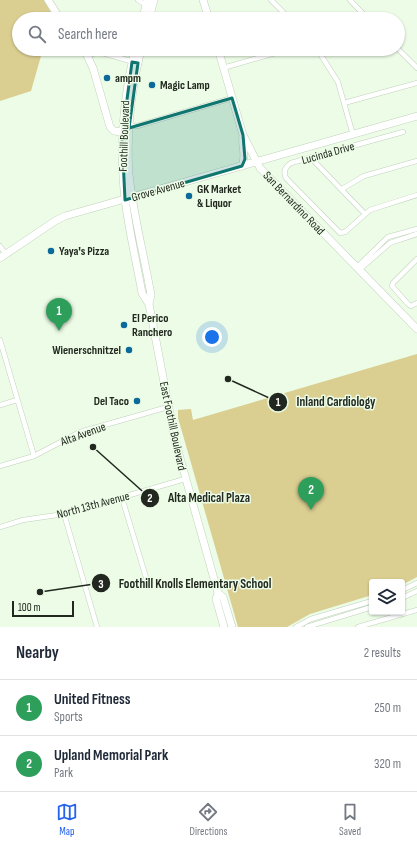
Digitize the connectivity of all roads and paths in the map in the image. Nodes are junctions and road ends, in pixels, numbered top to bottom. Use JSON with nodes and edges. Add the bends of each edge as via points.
{"nodes":[{"id":1,"x":48,"y":0,"type":"edge"},
{"id":2,"x":138,"y":0,"type":"edge"},
{"id":3,"x":154,"y":0,"type":"edge"},
{"id":4,"x":203,"y":0,"type":"edge"},
{"id":5,"x":271,"y":0,"type":"edge"},
{"id":6,"x":350,"y":0,"type":"edge"},
{"id":7,"x":146,"y":3,"type":"edge"},
{"id":8,"x":56,"y":12,"type":"edge"},
{"id":9,"x":151,"y":12,"type":"edge"},
{"id":10,"x":207,"y":12,"type":"edge"},
{"id":11,"x":283,"y":12,"type":"edge"},
{"id":12,"x":361,"y":12,"type":"edge"},
{"id":13,"x":87,"y":56,"type":"edge"},
{"id":14,"x":113,"y":56,"type":"edge"},
{"id":15,"x":135,"y":56,"type":"edge"},
{"id":16,"x":138,"y":56,"type":"edge"},
{"id":17,"x":220,"y":56,"type":"edge"},
{"id":18,"x":265,"y":56,"type":"edge"},
{"id":19,"x":321,"y":56,"type":"edge"},
{"id":20,"x":405,"y":56,"type":"edge"},
{"id":21,"x":135,"y":62,"type":"junction"},
{"id":22,"x":223,"y":68,"type":"junction"},
{"id":23,"x":417,"y":68,"type":"edge"},
{"id":24,"x":417,"y":82,"type":"edge"},
{"id":25,"x":232,"y":98,"type":"junction"},
{"id":26,"x":344,"y":103,"type":"junction"},
{"id":27,"x":417,"y":116,"type":"edge"},
{"id":28,"x":129,"y":126,"type":"junction"},
{"id":29,"x":122,"y":132,"type":"junction"},
{"id":30,"x":403,"y":132,"type":"dead end"},
{"id":31,"x":243,"y":135,"type":"junction"},
{"id":32,"x":353,"y":135,"type":"junction"},
{"id":33,"x":311,"y":158,"type":"junction"},
{"id":34,"x":417,"y":161,"type":"edge"},
{"id":35,"x":256,"y":162,"type":"junction"},
{"id":36,"x":242,"y":166,"type":"junction"},
{"id":37,"x":342,"y":189,"type":"junction"},
{"id":38,"x":417,"y":195,"type":"edge"},
{"id":39,"x":133,"y":197,"type":"junction"},
{"id":40,"x":125,"y":200,"type":"junction"},
{"id":41,"x":365,"y":214,"type":"junction"},
{"id":42,"x":417,"y":229,"type":"edge"},
{"id":43,"x":417,"y":234,"type":"edge"},
{"id":44,"x":0,"y":246,"type":"edge"},
{"id":45,"x":3,"y":257,"type":"edge"},
{"id":46,"x":417,"y":259,"type":"edge"},
{"id":47,"x":358,"y":269,"type":"junction"},
{"id":48,"x":417,"y":303,"type":"edge"},
{"id":49,"x":149,"y":304,"type":"junction"},
{"id":50,"x":417,"y":329,"type":"edge"},
{"id":51,"x":0,"y":340,"type":"edge"},
{"id":52,"x":18,"y":400,"type":"junction"},
{"id":53,"x":0,"y":404,"type":"edge"},
{"id":54,"x":168,"y":407,"type":"junction"},
{"id":55,"x":34,"y":456,"type":"junction"},
{"id":56,"x":0,"y":466,"type":"edge"},
{"id":57,"x":185,"y":479,"type":"junction"},
{"id":58,"x":122,"y":498,"type":"junction"},
{"id":59,"x":64,"y":514,"type":"junction"},
{"id":60,"x":0,"y":527,"type":"edge"},
{"id":61,"x":417,"y":583,"type":"edge"},
{"id":62,"x":148,"y":584,"type":"dead end"},
{"id":63,"x":405,"y":589,"type":"edge"},
{"id":64,"x":417,"y":591,"type":"edge"},
{"id":65,"x":218,"y":592,"type":"junction"},
{"id":66,"x":405,"y":597,"type":"edge"},
{"id":67,"x":369,"y":602,"type":"edge"},
{"id":68,"x":369,"y":609,"type":"edge"},
{"id":69,"x":417,"y":610,"type":"edge"},
{"id":70,"x":303,"y":622,"type":"junction"},
{"id":71,"x":97,"y":627,"type":"edge"},
{"id":72,"x":224,"y":627,"type":"edge"},
{"id":73,"x":232,"y":627,"type":"edge"},
{"id":74,"x":296,"y":627,"type":"edge"},
{"id":75,"x":307,"y":627,"type":"edge"},
{"id":76,"x":358,"y":627,"type":"edge"}],
"edges":[{"from":1,"to":8,"type":"main road"},
{"from":2,"to":7,"type":"street"},
{"from":3,"to":9,"type":"main road"},
{"from":4,"to":10,"type":"main road"},
{"from":5,"to":11,"type":"street"},
{"from":6,"to":12,"type":"street"},
{"from":13,"to":29,"type":"main road","via":[[110,126],[114,131]]},
{"from":14,"to":21,"type":"street"},
{"from":15,"to":21,"type":"main road","name":"Foothill Boulevard"},
{"from":16,"to":21,"type":"main road","name":"Foothill Boulevard"},
{"from":17,"to":22,"type":"main road","name":"San Bernardino Road"},
{"from":18,"to":22,"type":"street"},
{"from":19,"to":26,"type":"street","via":[[338,82]]},
{"from":20,"to":23,"type":"street"},
{"from":21,"to":28,"type":"main road","name":"Foothill Boulevard"},
{"from":21,"to":29,"type":"main road","name":"Foothill Boulevard","via":[[126,93]]},
{"from":22,"to":25,"type":"main road","name":"San Bernardino Road"},
{"from":24,"to":26,"type":"street"},
{"from":25,"to":28,"type":"street","via":[[137,126]]},
{"from":25,"to":31,"type":"main road","name":"San Bernardino Road"},
{"from":26,"to":32,"type":"street"},
{"from":27,"to":32,"type":"main road","name":"Grove Avenue"},
{"from":28,"to":39,"type":"main road","name":"Foothill Boulevard"},
{"from":29,"to":40,"type":"main road","name":"Foothill Boulevard"},
{"from":30,"to":33,"type":"street","name":"Lucinda Drive"},
{"from":31,"to":35,"type":"main road","name":"San Bernardino Road"},
{"from":31,"to":36,"type":"main road","via":[[241,143],[245,158]]},
{"from":32,"to":35,"type":"main road","name":"Grove Avenue"},
{"from":33,"to":37,"type":"street"},
{"from":33,"to":41,"type":"street","name":"Lucinda Drive","via":[[291,163],[284,174],[336,231],[340,234],[344,232]]},
{"from":34,"to":37,"type":"street","via":[[364,176]]},
{"from":35,"to":36,"type":"main road","name":"Grove Avenue"},
{"from":35,"to":47,"type":"main road","name":"San Bernardino Road"},
{"from":36,"to":39,"type":"main road","name":"Grove Avenue"},
{"from":37,"to":41,"type":"street"},
{"from":38,"to":41,"type":"street","name":"Lucinda Drive","via":[[376,207]]},
{"from":39,"to":40,"type":"main road","name":"Grove Avenue"},
{"from":39,"to":49,"type":"main road","name":"East Foothill Boulevard","via":[[152,294]]},
{"from":40,"to":45,"type":"main road","name":"Grove Avenue","via":[[55,221]]},
{"from":40,"to":49,"type":"main road","name":"East Foothill Boulevard","via":[[142,293]]},
{"from":42,"to":47,"type":"street","via":[[388,238]]},
{"from":43,"to":47,"type":"street","via":[[390,243]]},
{"from":44,"to":45,"type":"street"},
{"from":46,"to":48,"type":"street","via":[[392,286],[410,306]]},
{"from":47,"to":50,"type":"main road","name":"San Bernardino Road"},
{"from":49,"to":54,"type":"main road","name":"East Foothill Boulevard"},
{"from":51,"to":52,"type":"street"},
{"from":52,"to":53,"type":"street"},
{"from":52,"to":55,"type":"street"},
{"from":54,"to":55,"type":"street","name":"Alta Avenue","via":[[80,432]]},
{"from":54,"to":57,"type":"main road","name":"East Foothill Boulevard"},
{"from":55,"to":56,"type":"street","name":"Alta Avenue"},
{"from":57,"to":58,"type":"street","name":"North 13th Avenue"},
{"from":57,"to":65,"type":"main road","name":"East Foothill Boulevard"},
{"from":58,"to":59,"type":"street","name":"North 13th Avenue"},
{"from":58,"to":62,"type":"street"},
{"from":59,"to":60,"type":"street","name":"North 13th Avenue","via":[[23,520]]},
{"from":59,"to":71,"type":"street"},
{"from":61,"to":63,"type":"street"},
{"from":64,"to":66,"type":"street"},
{"from":65,"to":72,"type":"main road","name":"East Foothill Boulevard","via":[[216,599]]},
{"from":65,"to":73,"type":"main road","name":"East Foothill Boulevard","via":[[223,597]]},
{"from":67,"to":70,"type":"street"},
{"from":68,"to":75,"type":"street"},
{"from":69,"to":76,"type":"street"},
{"from":70,"to":74,"type":"street"},
{"from":70,"to":75,"type":"street"}]}
